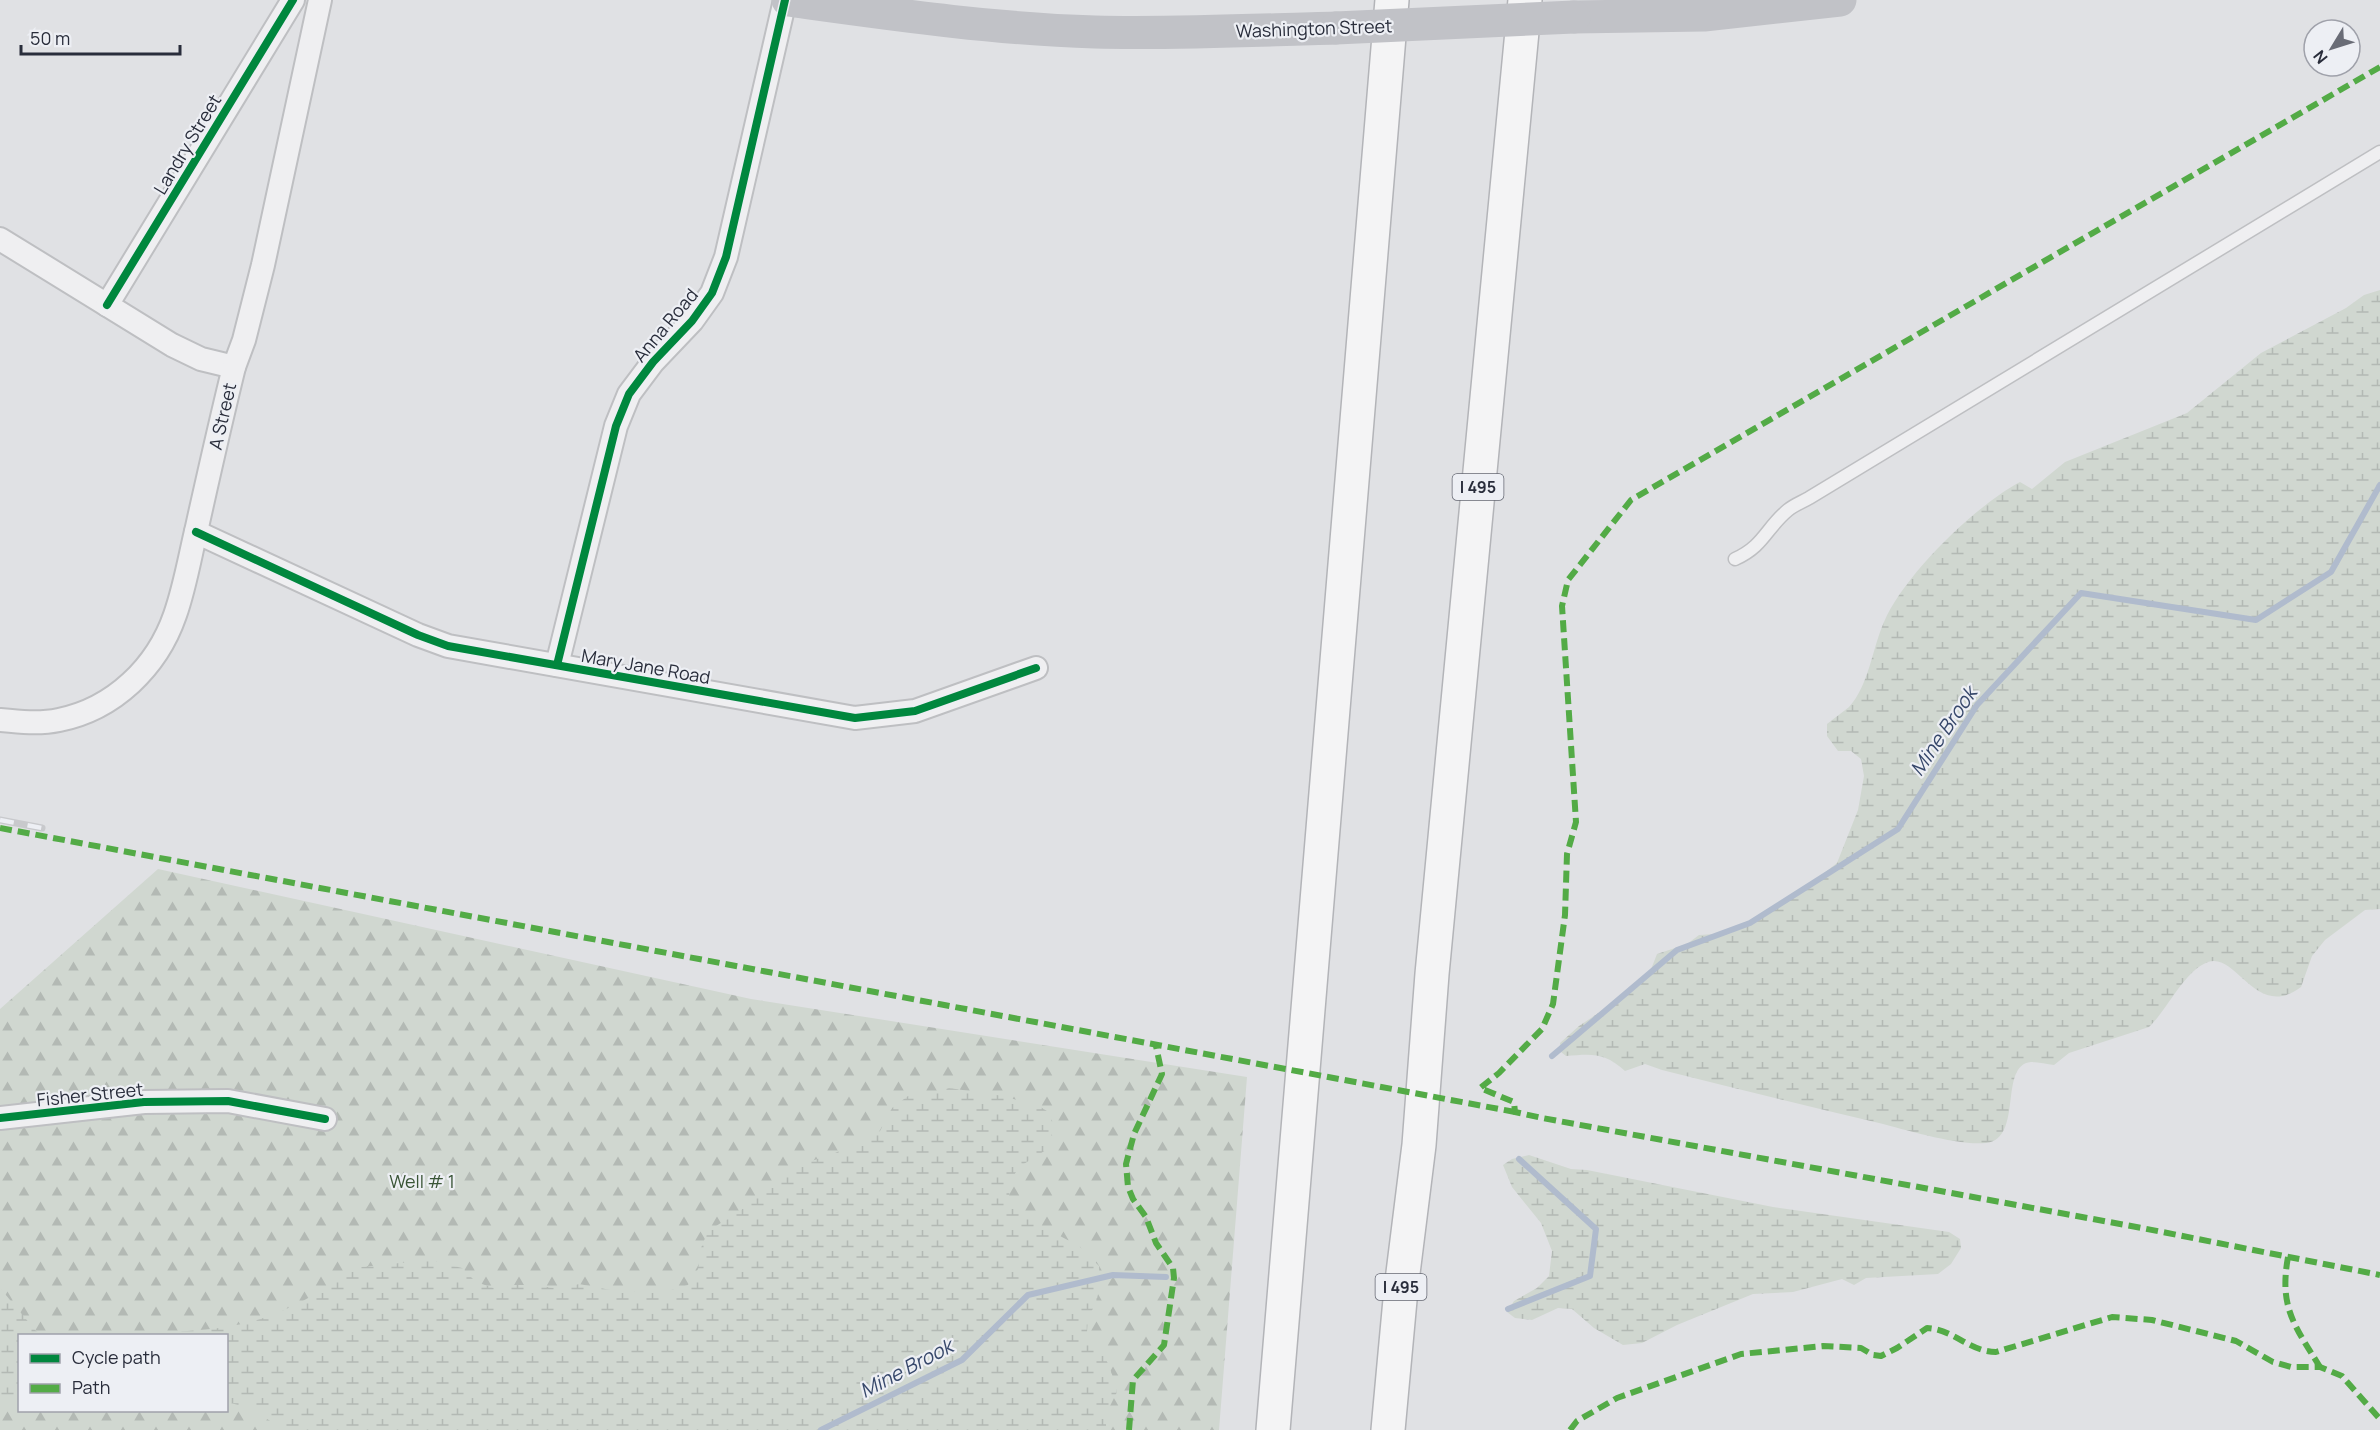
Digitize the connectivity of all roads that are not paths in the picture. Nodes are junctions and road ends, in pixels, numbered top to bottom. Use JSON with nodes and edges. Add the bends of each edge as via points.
{"nodes":[{"id":1,"x":292,"y":0,"type":"edge"},
{"id":2,"x":320,"y":0,"type":"edge"},
{"id":3,"x":786,"y":0,"type":"edge"},
{"id":4,"x":1392,"y":0,"type":"edge"},
{"id":5,"x":1525,"y":0,"type":"edge"},
{"id":6,"x":1840,"y":0,"type":"edge"},
{"id":7,"x":2380,"y":152,"type":"edge"},
{"id":8,"x":0,"y":239,"type":"edge"},
{"id":9,"x":107,"y":304,"type":"junction"},
{"id":10,"x":234,"y":367,"type":"junction"},
{"id":11,"x":196,"y":532,"type":"junction"},
{"id":12,"x":1735,"y":559,"type":"dead end"},
{"id":13,"x":557,"y":665,"type":"junction"},
{"id":14,"x":1036,"y":668,"type":"dead end"},
{"id":15,"x":0,"y":720,"type":"edge"},
{"id":16,"x":0,"y":1118,"type":"edge"},
{"id":17,"x":325,"y":1119,"type":"dead end"},
{"id":18,"x":1273,"y":1430,"type":"edge"},
{"id":19,"x":1388,"y":1430,"type":"edge"}],
"edges":[{"from":1,"to":9,"type":"street","name":"Landry Street"},
{"from":2,"to":10,"type":"street","name":"A Street","via":[[263,265]]},
{"from":3,"to":6,"type":"main road","name":"Washington Street","bridge":true,"via":[[1022,28],[1200,32],[1704,15]]},
{"from":3,"to":13,"type":"street","name":"Anna Road","via":[[726,257],[711,293],[692,321],[629,394],[616,426]]},
{"from":4,"to":18,"type":"highway"},
{"from":5,"to":19,"type":"highway","number":"I 495","via":[[1419,1145]]},
{"from":7,"to":12,"type":"lane","via":[[1790,508],[1761,543]]},
{"from":8,"to":9,"type":"street"},
{"from":9,"to":10,"type":"street","via":[[171,345],[201,359]]},
{"from":10,"to":11,"type":"street","name":"A Street"},
{"from":11,"to":13,"type":"street","name":"Mary Jane Road","via":[[417,635],[448,646]]},
{"from":11,"to":15,"type":"street","name":"A Street","via":[[176,615],[165,641],[152,662],[131,683],[86,713],[58,721]]},
{"from":13,"to":14,"type":"street","name":"Mary Jane Road","via":[[855,718],[915,711]]},
{"from":16,"to":17,"type":"street","name":"Fisher Street","via":[[144,1102],[228,1101]]}]}
